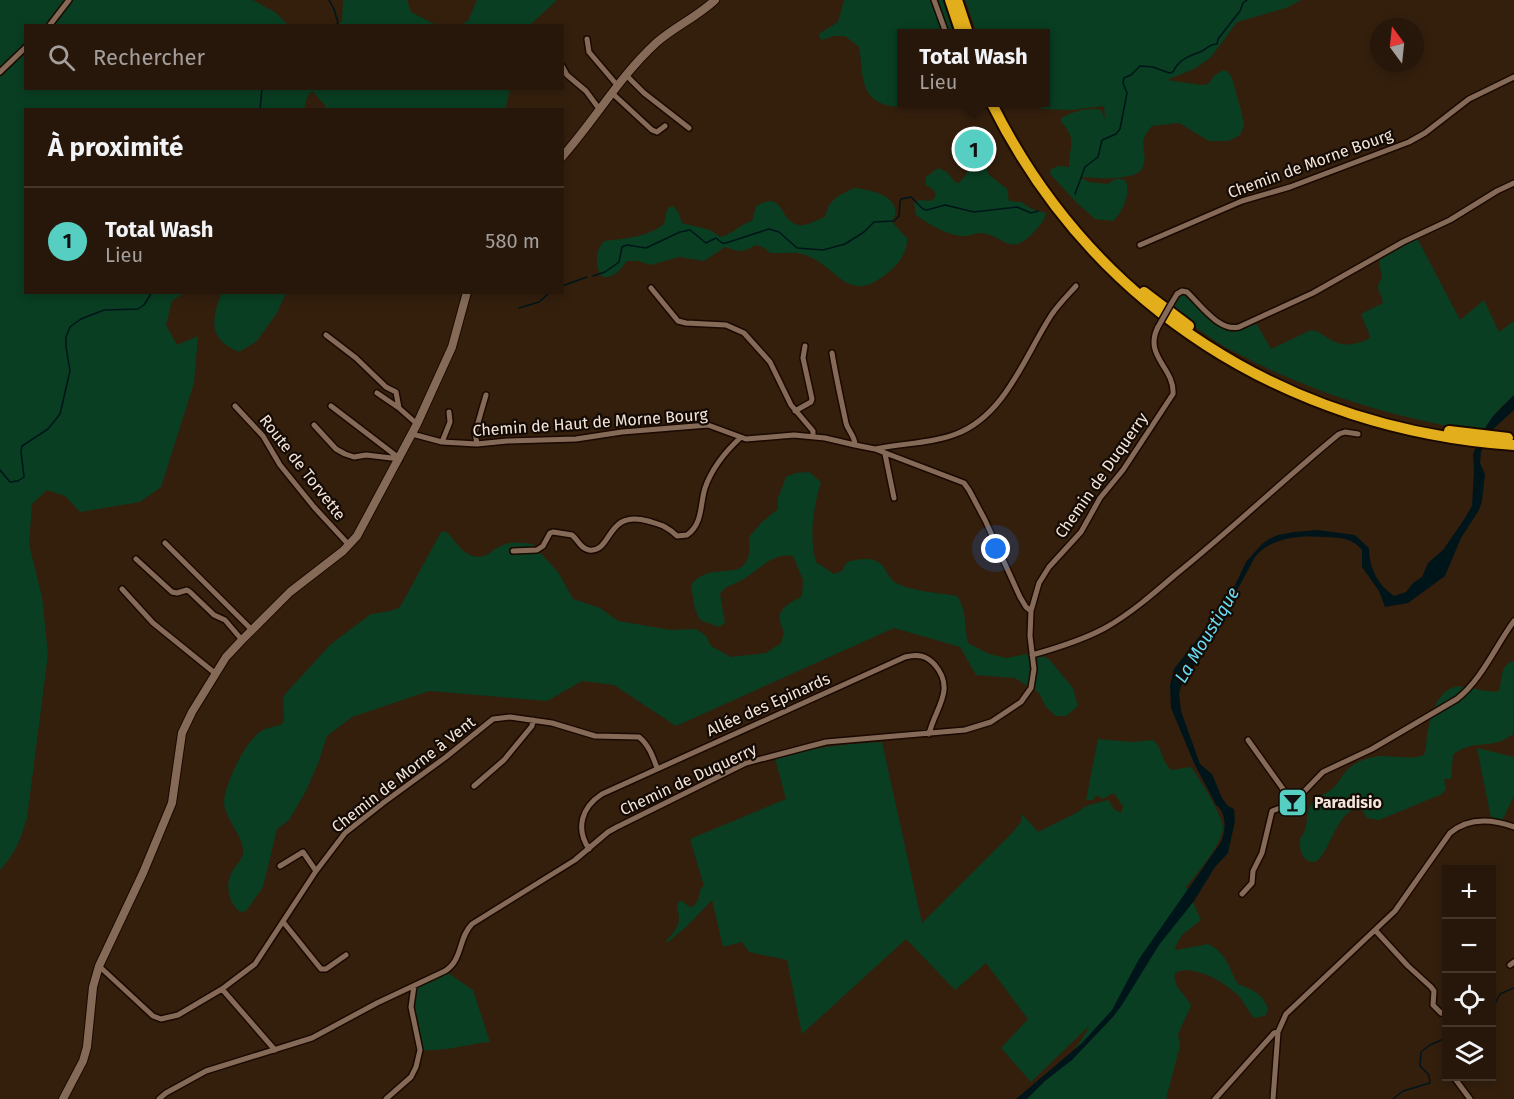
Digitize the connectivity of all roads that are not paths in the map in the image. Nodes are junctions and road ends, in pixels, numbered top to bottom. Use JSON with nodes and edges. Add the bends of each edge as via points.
{"nodes":[{"id":1,"x":69,"y":0,"type":"edge"},
{"id":2,"x":715,"y":0,"type":"edge"},
{"id":3,"x":934,"y":0,"type":"edge"},
{"id":4,"x":950,"y":0,"type":"edge"},
{"id":5,"x":957,"y":0,"type":"edge"},
{"id":6,"x":51,"y":24,"type":"edge"},
{"id":7,"x":945,"y":29,"type":"edge"},
{"id":8,"x":960,"y":29,"type":"edge"},
{"id":9,"x":967,"y":29,"type":"edge"},
{"id":10,"x":587,"y":39,"type":"dead end"},
{"id":11,"x":24,"y":50,"type":"edge"},
{"id":12,"x":564,"y":70,"type":"edge"},
{"id":13,"x":0,"y":72,"type":"edge"},
{"id":14,"x":626,"y":75,"type":"junction"},
{"id":15,"x":1514,"y":77,"type":"edge"},
{"id":16,"x":617,"y":85,"type":"junction"},
{"id":17,"x":612,"y":93,"type":"junction"},
{"id":18,"x":994,"y":107,"type":"edge"},
{"id":19,"x":1002,"y":107,"type":"edge"},
{"id":20,"x":600,"y":110,"type":"junction"},
{"id":21,"x":664,"y":126,"type":"dead end"},
{"id":22,"x":689,"y":128,"type":"dead end"},
{"id":23,"x":564,"y":155,"type":"edge"},
{"id":24,"x":1514,"y":183,"type":"edge"},
{"id":25,"x":1140,"y":245,"type":"dead end"},
{"id":26,"x":1076,"y":286,"type":"dead end"},
{"id":27,"x":651,"y":288,"type":"dead end"},
{"id":28,"x":466,"y":294,"type":"edge"},
{"id":29,"x":326,"y":335,"type":"dead end"},
{"id":30,"x":806,"y":346,"type":"dead end"},
{"id":31,"x":832,"y":353,"type":"dead end"},
{"id":32,"x":377,"y":393,"type":"dead end"},
{"id":33,"x":486,"y":395,"type":"dead end"},
{"id":34,"x":235,"y":406,"type":"dead end"},
{"id":35,"x":331,"y":406,"type":"dead end"},
{"id":36,"x":399,"y":408,"type":"junction"},
{"id":37,"x":795,"y":411,"type":"junction"},
{"id":38,"x":449,"y":412,"type":"dead end"},
{"id":39,"x":417,"y":424,"type":"junction"},
{"id":40,"x":314,"y":425,"type":"dead end"},
{"id":41,"x":412,"y":434,"type":"junction"},
{"id":42,"x":1358,"y":434,"type":"dead end"},
{"id":43,"x":813,"y":436,"type":"junction"},
{"id":44,"x":740,"y":438,"type":"junction"},
{"id":45,"x":1475,"y":438,"type":"junction"},
{"id":46,"x":1514,"y":438,"type":"edge"},
{"id":47,"x":1493,"y":440,"type":"junction"},
{"id":48,"x":442,"y":442,"type":"junction"},
{"id":49,"x":477,"y":444,"type":"junction"},
{"id":50,"x":855,"y":445,"type":"junction"},
{"id":51,"x":1514,"y":445,"type":"edge"},
{"id":52,"x":875,"y":450,"type":"junction"},
{"id":53,"x":885,"y":454,"type":"junction"},
{"id":54,"x":400,"y":459,"type":"junction"},
{"id":55,"x":894,"y":498,"type":"dead end"},
{"id":56,"x":165,"y":543,"type":"dead end"},
{"id":57,"x":349,"y":545,"type":"junction"},
{"id":58,"x":513,"y":551,"type":"dead end"},
{"id":59,"x":136,"y":559,"type":"dead end"},
{"id":60,"x":122,"y":589,"type":"dead end"},
{"id":61,"x":1030,"y":610,"type":"junction"},
{"id":62,"x":1514,"y":621,"type":"edge"},
{"id":63,"x":252,"y":630,"type":"junction"},
{"id":64,"x":242,"y":640,"type":"junction"},
{"id":65,"x":1032,"y":655,"type":"junction"},
{"id":66,"x":216,"y":674,"type":"junction"},
{"id":67,"x":533,"y":720,"type":"junction"},
{"id":68,"x":928,"y":734,"type":"junction"},
{"id":69,"x":1248,"y":740,"type":"dead end"},
{"id":70,"x":657,"y":768,"type":"junction"},
{"id":71,"x":474,"y":786,"type":"dead end"},
{"id":72,"x":1293,"y":803,"type":"junction"},
{"id":73,"x":1514,"y":826,"type":"edge"},
{"id":74,"x":589,"y":849,"type":"junction"},
{"id":75,"x":280,"y":866,"type":"dead end"},
{"id":76,"x":316,"y":871,"type":"junction"},
{"id":77,"x":1242,"y":894,"type":"dead end"},
{"id":78,"x":284,"y":923,"type":"junction"},
{"id":79,"x":1375,"y":930,"type":"junction"},
{"id":80,"x":346,"y":955,"type":"dead end"},
{"id":81,"x":99,"y":966,"type":"junction"},
{"id":82,"x":414,"y":986,"type":"junction"},
{"id":83,"x":222,"y":989,"type":"junction"},
{"id":84,"x":1441,"y":1013,"type":"dead end"},
{"id":85,"x":1278,"y":1032,"type":"junction"},
{"id":86,"x":275,"y":1050,"type":"junction"},
{"id":87,"x":1456,"y":1081,"type":"edge"},
{"id":88,"x":63,"y":1099,"type":"edge"},
{"id":89,"x":159,"y":1099,"type":"edge"},
{"id":90,"x":386,"y":1099,"type":"edge"},
{"id":91,"x":1215,"y":1099,"type":"edge"},
{"id":92,"x":1273,"y":1099,"type":"edge"},
{"id":93,"x":1470,"y":1099,"type":"edge"}],
"edges":[{"from":1,"to":6,"type":"street"},
{"from":2,"to":14,"type":"street","via":[[661,39]]},
{"from":3,"to":7,"type":"street"},
{"from":4,"to":8,"type":"highway"},
{"from":5,"to":9,"type":"highway"},
{"from":10,"to":16,"type":"street","via":[[589,52]]},
{"from":11,"to":13,"type":"street"},
{"from":12,"to":20,"type":"street"},
{"from":14,"to":16,"type":"street"},
{"from":14,"to":22,"type":"street"},
{"from":15,"to":25,"type":"street","name":"Chemin de Morne Bourg","via":[[1469,99],[1409,142],[1242,201]]},
{"from":16,"to":17,"type":"street"},
{"from":17,"to":20,"type":"street"},
{"from":17,"to":21,"type":"street","via":[[652,130],[657,132]]},
{"from":18,"to":45,"type":"highway","via":[[1019,153],[1062,215],[1110,270],[1167,320],[1248,371],[1326,406],[1409,430]]},
{"from":19,"to":45,"type":"highway","via":[[1035,166],[1073,218],[1115,265],[1183,322],[1251,365],[1290,384],[1328,399]]},
{"from":20,"to":23,"type":"street"},
{"from":24,"to":61,"type":"street","name":"Chemin de Duquerry","bridge":true,"via":[[1313,293],[1239,327],[1219,322],[1187,292],[1179,292],[1154,339],[1156,353],[1173,386],[1172,397],[1100,498],[1081,532],[1049,567],[1039,582]]},
{"from":26,"to":52,"type":"street","via":[[1053,314],[1006,391],[979,421],[947,437]]},
{"from":27,"to":37,"type":"street","via":[[678,321],[726,325],[744,333],[770,362]]},
{"from":28,"to":39,"type":"street","via":[[452,347]]},
{"from":29,"to":36,"type":"street","via":[[396,392]]},
{"from":30,"to":37,"type":"street","via":[[803,358],[812,399]]},
{"from":31,"to":50,"type":"street","via":[[839,397]]},
{"from":32,"to":36,"type":"street"},
{"from":33,"to":49,"type":"street","via":[[475,433]]},
{"from":34,"to":57,"type":"street","name":"Route de Torvette"},
{"from":35,"to":54,"type":"street"},
{"from":36,"to":39,"type":"street"},
{"from":37,"to":43,"type":"street"},
{"from":38,"to":48,"type":"street","via":[[450,422]]},
{"from":39,"to":41,"type":"street"},
{"from":40,"to":54,"type":"street","via":[[345,454]]},
{"from":41,"to":48,"type":"street","name":"Chemin de Haut de Morne Bourg"},
{"from":41,"to":54,"type":"street"},
{"from":42,"to":65,"type":"street","via":[[1338,434],[1224,536],[1105,628]]},
{"from":43,"to":44,"type":"street","name":"Chemin de Haut de Morne Bourg"},
{"from":43,"to":50,"type":"street","name":"Chemin de Haut de Morne Bourg"},
{"from":44,"to":49,"type":"street","name":"Chemin de Haut de Morne Bourg","via":[[708,425],[576,439]]},
{"from":44,"to":58,"type":"street","via":[[716,465],[705,488],[700,514],[687,535],[677,536],[664,525],[628,518],[595,549],[582,547],[572,534],[553,532],[537,550]]},
{"from":45,"to":47,"type":"highway"},
{"from":46,"to":47,"type":"highway"},
{"from":47,"to":51,"type":"highway"},
{"from":48,"to":49,"type":"street","name":"Chemin de Haut de Morne Bourg"},
{"from":50,"to":52,"type":"street","name":"Chemin de Haut de Morne Bourg"},
{"from":52,"to":53,"type":"street","name":"Chemin de Haut de Morne Bourg"},
{"from":53,"to":55,"type":"street"},
{"from":53,"to":61,"type":"street","name":"Chemin de Haut de Morne Bourg","via":[[964,483]]},
{"from":54,"to":57,"type":"street"},
{"from":56,"to":63,"type":"street"},
{"from":57,"to":63,"type":"street","via":[[290,592]]},
{"from":59,"to":64,"type":"street","via":[[172,592],[190,592],[225,620]]},
{"from":60,"to":66,"type":"street","via":[[153,623]]},
{"from":61,"to":65,"type":"street","name":"Chemin de Duquerry"},
{"from":62,"to":72,"type":"street","via":[[1467,692],[1323,772]]},
{"from":63,"to":64,"type":"street"},
{"from":64,"to":66,"type":"street"},
{"from":65,"to":68,"type":"street","name":"Chemin de Duquerry","via":[[1031,688],[1007,713],[965,730]]},
{"from":66,"to":81,"type":"street","via":[[185,725],[168,817]]},
{"from":67,"to":70,"type":"street","name":"Chemin de Morne à Vent","via":[[595,736],[639,737]]},
{"from":67,"to":71,"type":"street","via":[[504,760]]},
{"from":67,"to":76,"type":"street","name":"Chemin de Morne à Vent","via":[[494,719],[345,833]]},
{"from":68,"to":70,"type":"street","name":"Allée des Epinards","via":[[945,684],[933,662],[915,655]]},
{"from":68,"to":74,"type":"street","name":"Chemin de Duquerry","via":[[826,742],[754,760],[617,826]]},
{"from":69,"to":72,"type":"street"},
{"from":70,"to":74,"type":"street","name":"Allée des Epinards","via":[[591,801],[582,817],[582,835]]},
{"from":72,"to":77,"type":"street","via":[[1272,812],[1252,883]]},
{"from":73,"to":79,"type":"street","via":[[1489,821],[1458,827],[1401,903]]},
{"from":74,"to":82,"type":"street","name":"Chemin de Duquerry","via":[[471,924],[450,968]]},
{"from":75,"to":76,"type":"street","via":[[303,852]]},
{"from":76,"to":78,"type":"street","name":"Chemin de Morne à Vent"},
{"from":78,"to":80,"type":"street","via":[[321,969]]},
{"from":78,"to":83,"type":"street","name":"Chemin de Morne à Vent","via":[[255,964]]},
{"from":79,"to":84,"type":"street","via":[[1431,987],[1433,1005]]},
{"from":79,"to":85,"type":"street","via":[[1293,1006]]},
{"from":81,"to":83,"type":"street","name":"Chemin de Morne à Vent","via":[[141,1007],[161,1019],[178,1015]]},
{"from":81,"to":88,"type":"street","via":[[87,1047]]},
{"from":82,"to":86,"type":"street","name":"Chemin de Duquerry","via":[[312,1038]]},
{"from":82,"to":90,"type":"street","via":[[411,1007],[420,1050],[416,1067],[411,1077]]},
{"from":83,"to":86,"type":"street"},
{"from":85,"to":91,"type":"street"},
{"from":85,"to":92,"type":"street"},
{"from":86,"to":89,"type":"street","name":"Chemin de Duquerry","via":[[206,1071]]},
{"from":87,"to":93,"type":"street"}]}
